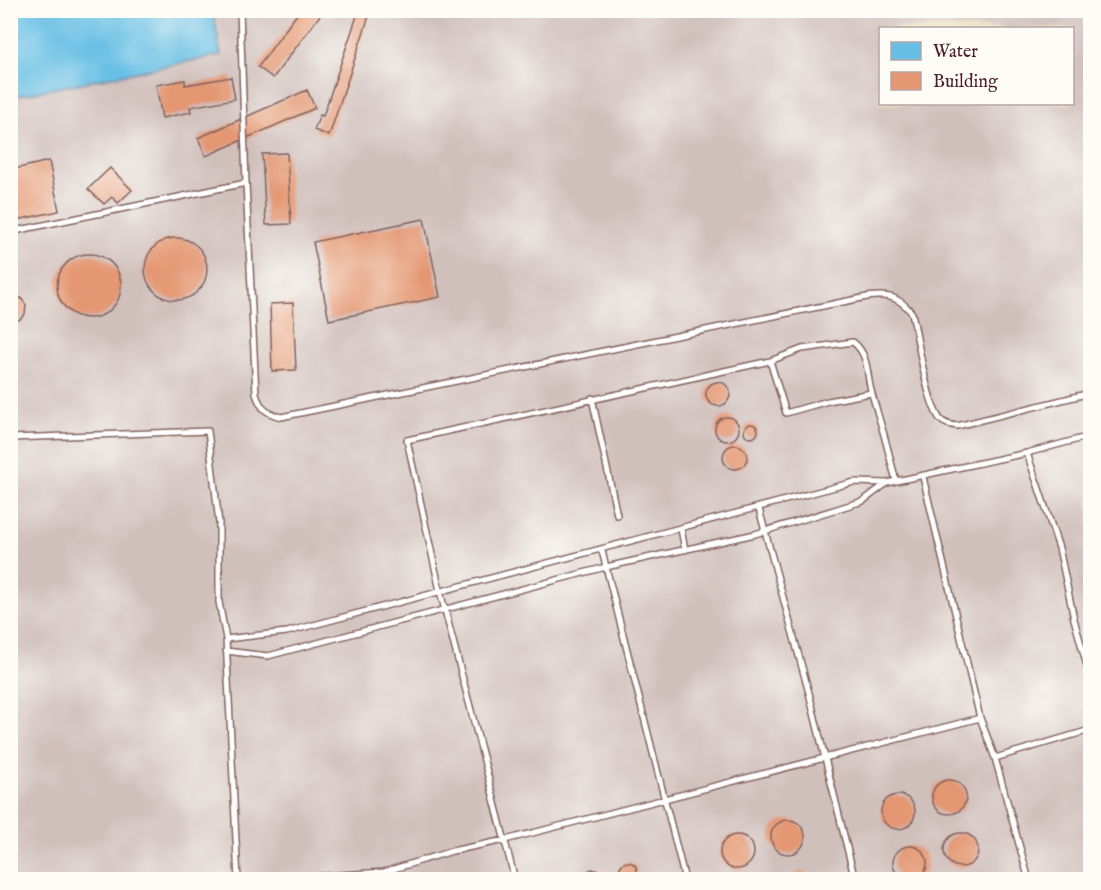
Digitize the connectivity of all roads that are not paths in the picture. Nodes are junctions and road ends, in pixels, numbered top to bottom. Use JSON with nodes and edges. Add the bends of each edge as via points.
{"nodes":[{"id":1,"x":240,"y":10,"type":"edge"},
{"id":2,"x":246,"y":183,"type":"junction"},
{"id":3,"x":10,"y":232,"type":"edge"},
{"id":4,"x":770,"y":361,"type":"junction"},
{"id":5,"x":872,"y":393,"type":"junction"},
{"id":6,"x":1090,"y":393,"type":"edge"},
{"id":7,"x":592,"y":398,"type":"junction"},
{"id":8,"x":1090,"y":436,"type":"edge"},
{"id":9,"x":10,"y":438,"type":"edge"},
{"id":10,"x":1027,"y":453,"type":"junction"},
{"id":11,"x":923,"y":477,"type":"junction"},
{"id":12,"x":896,"y":481,"type":"junction"},
{"id":13,"x":887,"y":483,"type":"junction"},
{"id":14,"x":759,"y":509,"type":"junction"},
{"id":15,"x":617,"y":514,"type":"dead end"},
{"id":16,"x":681,"y":529,"type":"junction"},
{"id":17,"x":766,"y":530,"type":"junction"},
{"id":18,"x":685,"y":550,"type":"junction"},
{"id":19,"x":602,"y":551,"type":"junction"},
{"id":20,"x":606,"y":567,"type":"junction"},
{"id":21,"x":440,"y":591,"type":"junction"},
{"id":22,"x":445,"y":610,"type":"junction"},
{"id":23,"x":226,"y":639,"type":"junction"},
{"id":24,"x":226,"y":651,"type":"junction"},
{"id":25,"x":1090,"y":677,"type":"edge"},
{"id":26,"x":980,"y":718,"type":"junction"},
{"id":27,"x":1090,"y":730,"type":"edge"},
{"id":28,"x":825,"y":756,"type":"junction"},
{"id":29,"x":995,"y":758,"type":"junction"},
{"id":30,"x":664,"y":798,"type":"junction"},
{"id":31,"x":505,"y":840,"type":"junction"},
{"id":32,"x":238,"y":879,"type":"edge"},
{"id":33,"x":267,"y":879,"type":"edge"},
{"id":34,"x":515,"y":879,"type":"edge"},
{"id":35,"x":685,"y":879,"type":"edge"},
{"id":36,"x":855,"y":879,"type":"edge"},
{"id":37,"x":1029,"y":879,"type":"edge"}],
"edges":[{"from":1,"to":2,"type":"lane"},
{"from":2,"to":3,"type":"lane"},
{"from":2,"to":6,"type":"lane","via":[[256,394],[260,407],[281,417],[888,294],[902,301],[912,313],[933,404],[948,425]]},
{"from":4,"to":5,"type":"lane","via":[[802,349],[853,342],[864,357]]},
{"from":4,"to":5,"type":"lane","via":[[786,413]]},
{"from":4,"to":7,"type":"lane"},
{"from":5,"to":12,"type":"lane"},
{"from":7,"to":15,"type":"lane"},
{"from":7,"to":21,"type":"lane","via":[[407,440]]},
{"from":8,"to":10,"type":"lane"},
{"from":9,"to":23,"type":"lane","via":[[208,431],[219,523],[219,602]]},
{"from":10,"to":11,"type":"lane"},
{"from":10,"to":25,"type":"lane","via":[[1059,548]]},
{"from":11,"to":12,"type":"lane"},
{"from":11,"to":26,"type":"lane"},
{"from":12,"to":13,"type":"lane"},
{"from":13,"to":14,"type":"lane","via":[[854,483]]},
{"from":13,"to":17,"type":"lane","via":[[863,501]]},
{"from":14,"to":16,"type":"lane"},
{"from":14,"to":17,"type":"lane"},
{"from":16,"to":18,"type":"lane"},
{"from":16,"to":19,"type":"lane"},
{"from":17,"to":18,"type":"lane"},
{"from":17,"to":28,"type":"lane"},
{"from":18,"to":20,"type":"lane"},
{"from":19,"to":20,"type":"lane"},
{"from":19,"to":21,"type":"lane"},
{"from":20,"to":22,"type":"lane"},
{"from":20,"to":30,"type":"lane"},
{"from":21,"to":22,"type":"lane"},
{"from":21,"to":23,"type":"lane","via":[[287,632]]},
{"from":22,"to":24,"type":"lane","via":[[268,656]]},
{"from":22,"to":31,"type":"lane"},
{"from":23,"to":24,"type":"lane"},
{"from":24,"to":32,"type":"lane"},
{"from":26,"to":28,"type":"lane"},
{"from":26,"to":29,"type":"lane"},
{"from":27,"to":29,"type":"lane"},
{"from":28,"to":30,"type":"lane"},
{"from":28,"to":36,"type":"lane"},
{"from":29,"to":37,"type":"lane"},
{"from":30,"to":31,"type":"lane"},
{"from":30,"to":35,"type":"lane"},
{"from":31,"to":33,"type":"lane","via":[[384,872]]},
{"from":31,"to":34,"type":"lane"}]}
